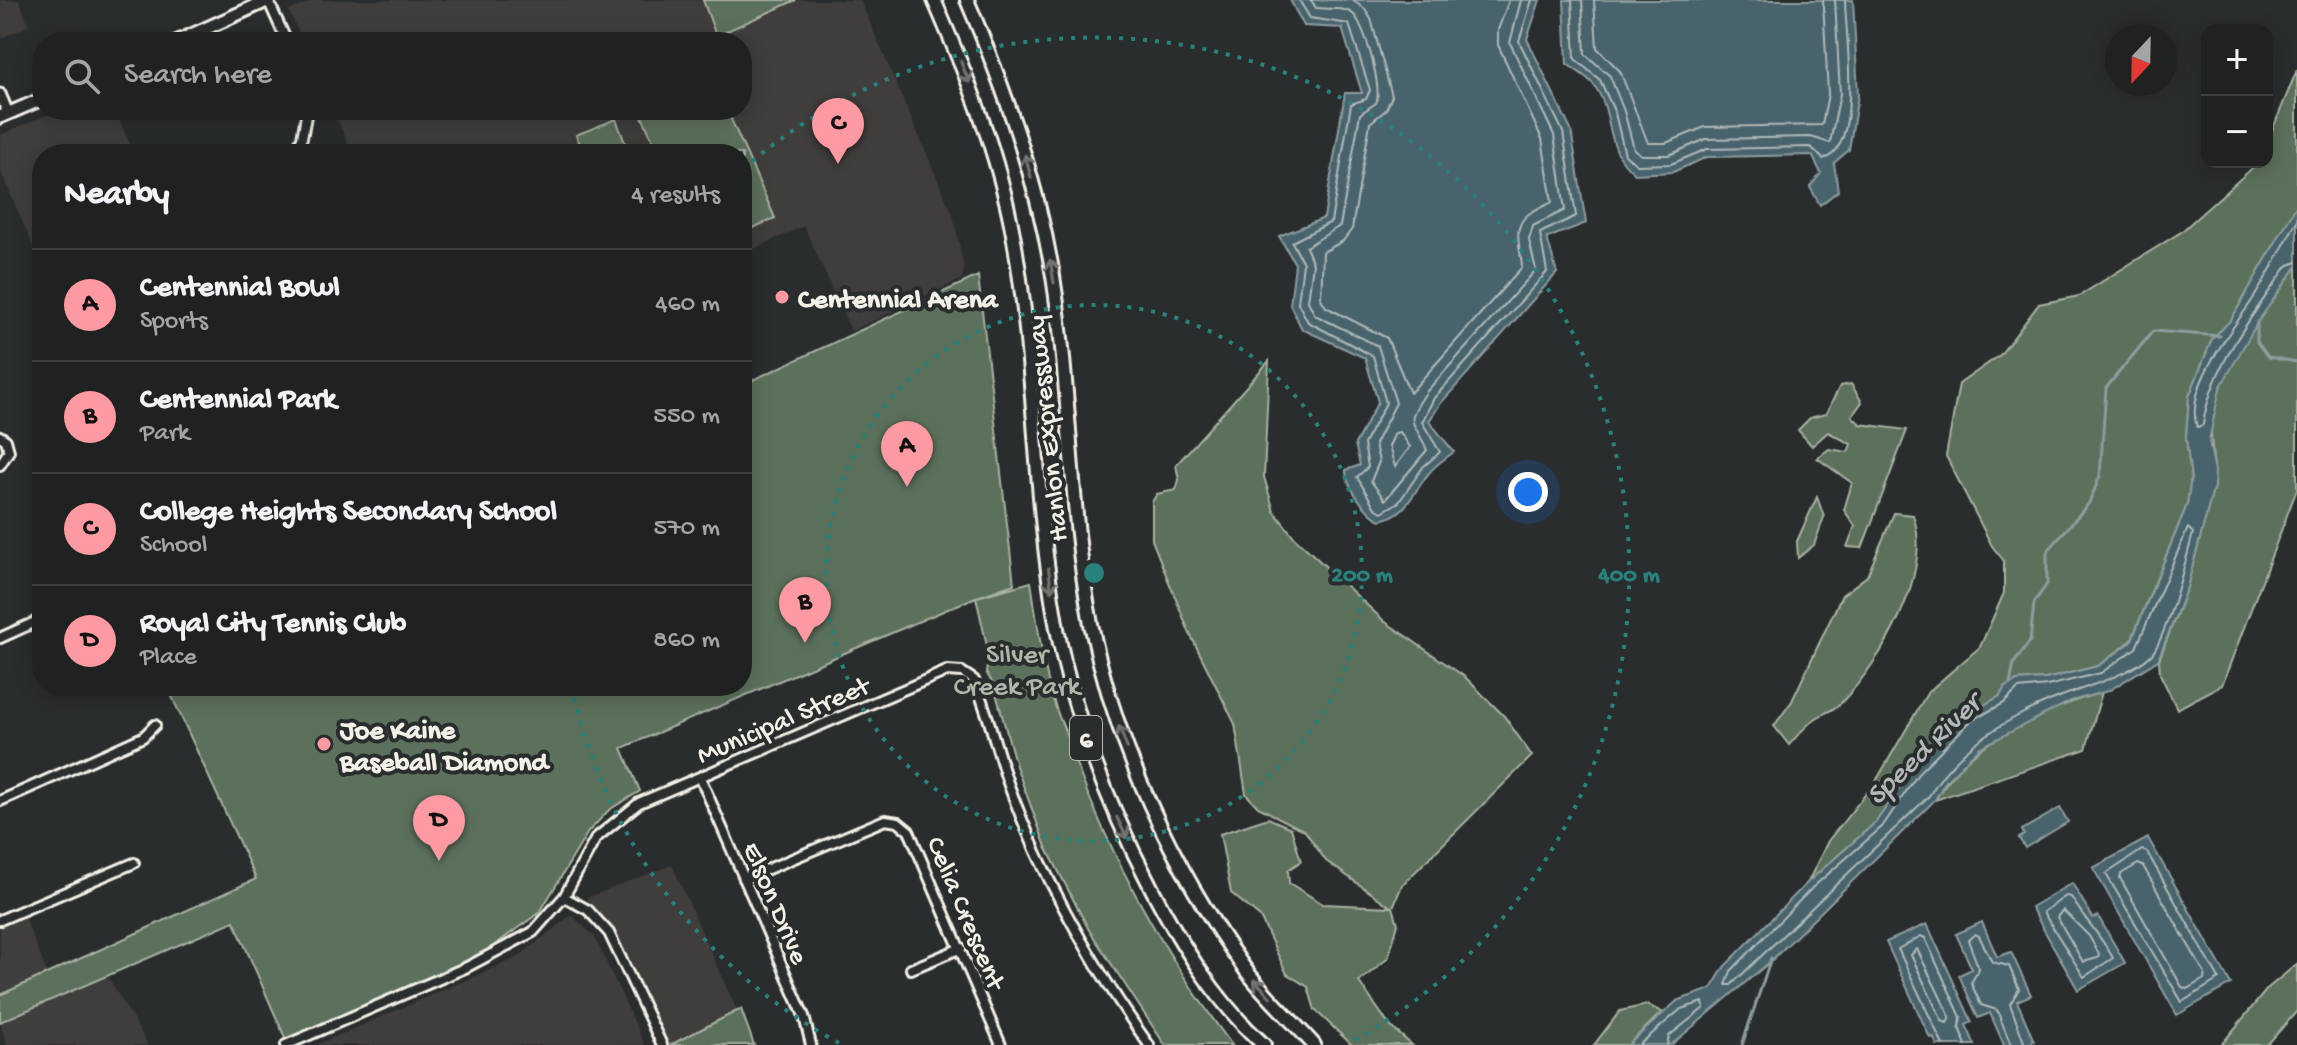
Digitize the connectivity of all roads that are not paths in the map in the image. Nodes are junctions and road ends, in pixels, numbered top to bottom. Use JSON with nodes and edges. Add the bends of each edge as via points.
{"nodes":[{"id":1,"x":268,"y":0,"type":"edge"},
{"id":2,"x":934,"y":0,"type":"edge"},
{"id":3,"x":967,"y":0,"type":"edge"},
{"id":4,"x":198,"y":32,"type":"edge"},
{"id":5,"x":282,"y":32,"type":"edge"},
{"id":6,"x":0,"y":94,"type":"edge"},
{"id":7,"x":32,"y":103,"type":"edge"},
{"id":8,"x":4,"y":115,"type":"edge"},
{"id":9,"x":305,"y":120,"type":"edge"},
{"id":10,"x":299,"y":144,"type":"edge"},
{"id":11,"x":0,"y":436,"type":"edge"},
{"id":12,"x":0,"y":465,"type":"edge"},
{"id":13,"x":32,"y":624,"type":"edge"},
{"id":14,"x":0,"y":638,"type":"edge"},
{"id":15,"x":155,"y":725,"type":"dead end"},
{"id":16,"x":700,"y":777,"type":"junction"},
{"id":17,"x":0,"y":801,"type":"edge"},
{"id":18,"x":134,"y":863,"type":"dead end"},
{"id":19,"x":744,"y":879,"type":"junction"},
{"id":20,"x":564,"y":897,"type":"junction"},
{"id":21,"x":0,"y":920,"type":"edge"},
{"id":22,"x":961,"y":948,"type":"junction"},
{"id":23,"x":911,"y":969,"type":"dead end"},
{"id":24,"x":1239,"y":1023,"type":"junction"},
{"id":25,"x":286,"y":1045,"type":"edge"},
{"id":26,"x":662,"y":1045,"type":"edge"},
{"id":27,"x":811,"y":1045,"type":"edge"},
{"id":28,"x":1001,"y":1045,"type":"edge"},
{"id":29,"x":1149,"y":1045,"type":"edge"},
{"id":30,"x":1254,"y":1045,"type":"edge"},
{"id":31,"x":1264,"y":1045,"type":"edge"},
{"id":32,"x":1314,"y":1045,"type":"edge"}],
"edges":[{"from":1,"to":4,"type":"main road"},
{"from":1,"to":5,"type":"street"},
{"from":2,"to":24,"type":"highway","name":"Hanlon Expressway","number":"6","one_way":true,"via":[[990,142],[1013,234],[1056,622],[1080,723],[1113,809],[1164,911]]},
{"from":32,"to":3,"type":"highway","name":"Hanlon Expressway","number":"6","one_way":true,"via":[[1246,971],[1178,860],[1121,733],[1086,587],[1046,242],[1018,131]]},
{"from":6,"to":8,"type":"street"},
{"from":7,"to":8,"type":"main road"},
{"from":9,"to":10,"type":"street"},
{"from":11,"to":12,"type":"street","via":[[9,451]]},
{"from":13,"to":14,"type":"street"},
{"from":15,"to":17,"type":"street","via":[[143,737]]},
{"from":16,"to":19,"type":"street","name":"Elson Drive"},
{"from":16,"to":20,"type":"street","name":"Municipal Street","via":[[639,803],[606,827]]},
{"from":16,"to":29,"type":"street","name":"Municipal Street","via":[[947,671],[967,674],[978,690],[1010,790],[1058,900]]},
{"from":18,"to":21,"type":"street"},
{"from":19,"to":22,"type":"street","name":"Celia Crescent","via":[[885,820],[898,822],[909,831]]},
{"from":19,"to":27,"type":"street","name":"Elson Drive","via":[[804,1016]]},
{"from":20,"to":25,"type":"street","name":"Municipal Street","via":[[542,924],[515,944]]},
{"from":20,"to":26,"type":"street","via":[[588,910],[609,933]]},
{"from":22,"to":23,"type":"street"},
{"from":22,"to":28,"type":"street","name":"Celia Crescent"},
{"from":24,"to":30,"type":"highway"},
{"from":24,"to":31,"type":"highway","name":"Hanlon Expressway","number":"6"}]}
